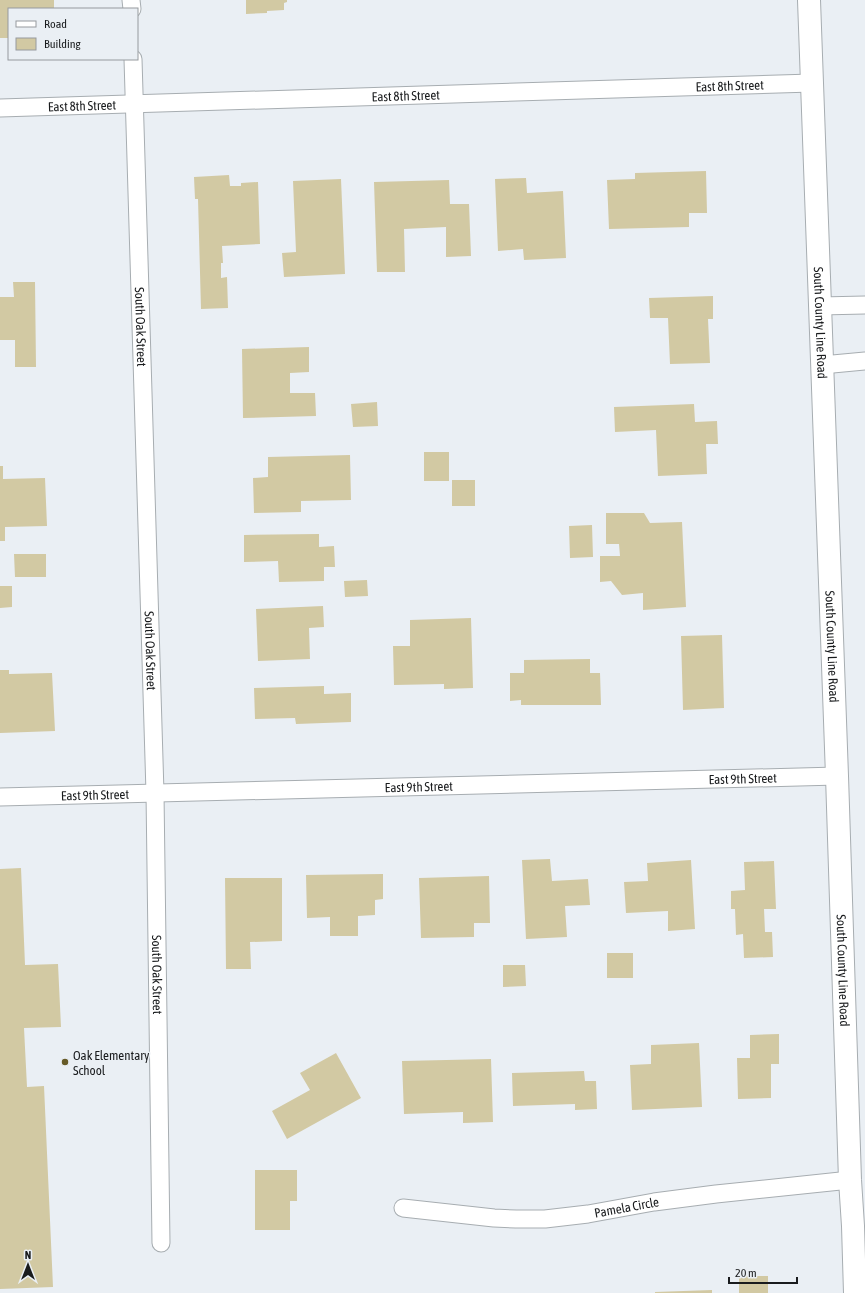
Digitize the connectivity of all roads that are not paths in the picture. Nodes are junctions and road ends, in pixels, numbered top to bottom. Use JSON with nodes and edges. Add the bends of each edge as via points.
{"nodes":[{"id":1,"x":809,"y":0,"type":"edge"},
{"id":2,"x":133,"y":60,"type":"edge"},
{"id":3,"x":812,"y":83,"type":"junction"},
{"id":4,"x":134,"y":104,"type":"junction"},
{"id":5,"x":0,"y":108,"type":"edge"},
{"id":6,"x":865,"y":305,"type":"edge"},
{"id":7,"x":820,"y":306,"type":"junction"},
{"id":8,"x":865,"y":361,"type":"edge"},
{"id":9,"x":822,"y":365,"type":"junction"},
{"id":10,"x":837,"y":776,"type":"junction"},
{"id":11,"x":155,"y":793,"type":"junction"},
{"id":12,"x":0,"y":797,"type":"edge"},
{"id":13,"x":850,"y":1180,"type":"junction"},
{"id":14,"x":403,"y":1208,"type":"dead end"},
{"id":15,"x":859,"y":1225,"type":"edge"},
{"id":16,"x":161,"y":1243,"type":"dead end"},
{"id":17,"x":855,"y":1293,"type":"edge"}],
"edges":[{"from":1,"to":3,"type":"main road","name":"South County Line Road"},
{"from":2,"to":4,"type":"street","name":"South Oak Street"},
{"from":3,"to":4,"type":"street","name":"East 8th Street"},
{"from":3,"to":7,"type":"main road","name":"South County Line Road"},
{"from":4,"to":5,"type":"street","name":"East 8th Street"},
{"from":4,"to":11,"type":"street","name":"South Oak Street"},
{"from":6,"to":7,"type":"street"},
{"from":7,"to":9,"type":"main road","name":"South County Line Road"},
{"from":8,"to":9,"type":"street"},
{"from":9,"to":10,"type":"main road","name":"South County Line Road"},
{"from":10,"to":11,"type":"street","name":"East 9th Street"},
{"from":10,"to":13,"type":"main road","name":"South County Line Road"},
{"from":11,"to":12,"type":"street","name":"East 9th Street"},
{"from":11,"to":16,"type":"street","name":"South Oak Street"},
{"from":13,"to":14,"type":"street","name":"Pamela Circle","via":[[716,1194],[588,1214],[545,1218],[494,1218]]},
{"from":13,"to":15,"type":"main road","name":"South County Line Road"},
{"from":15,"to":17,"type":"main road","name":"South County Line Road"}]}
